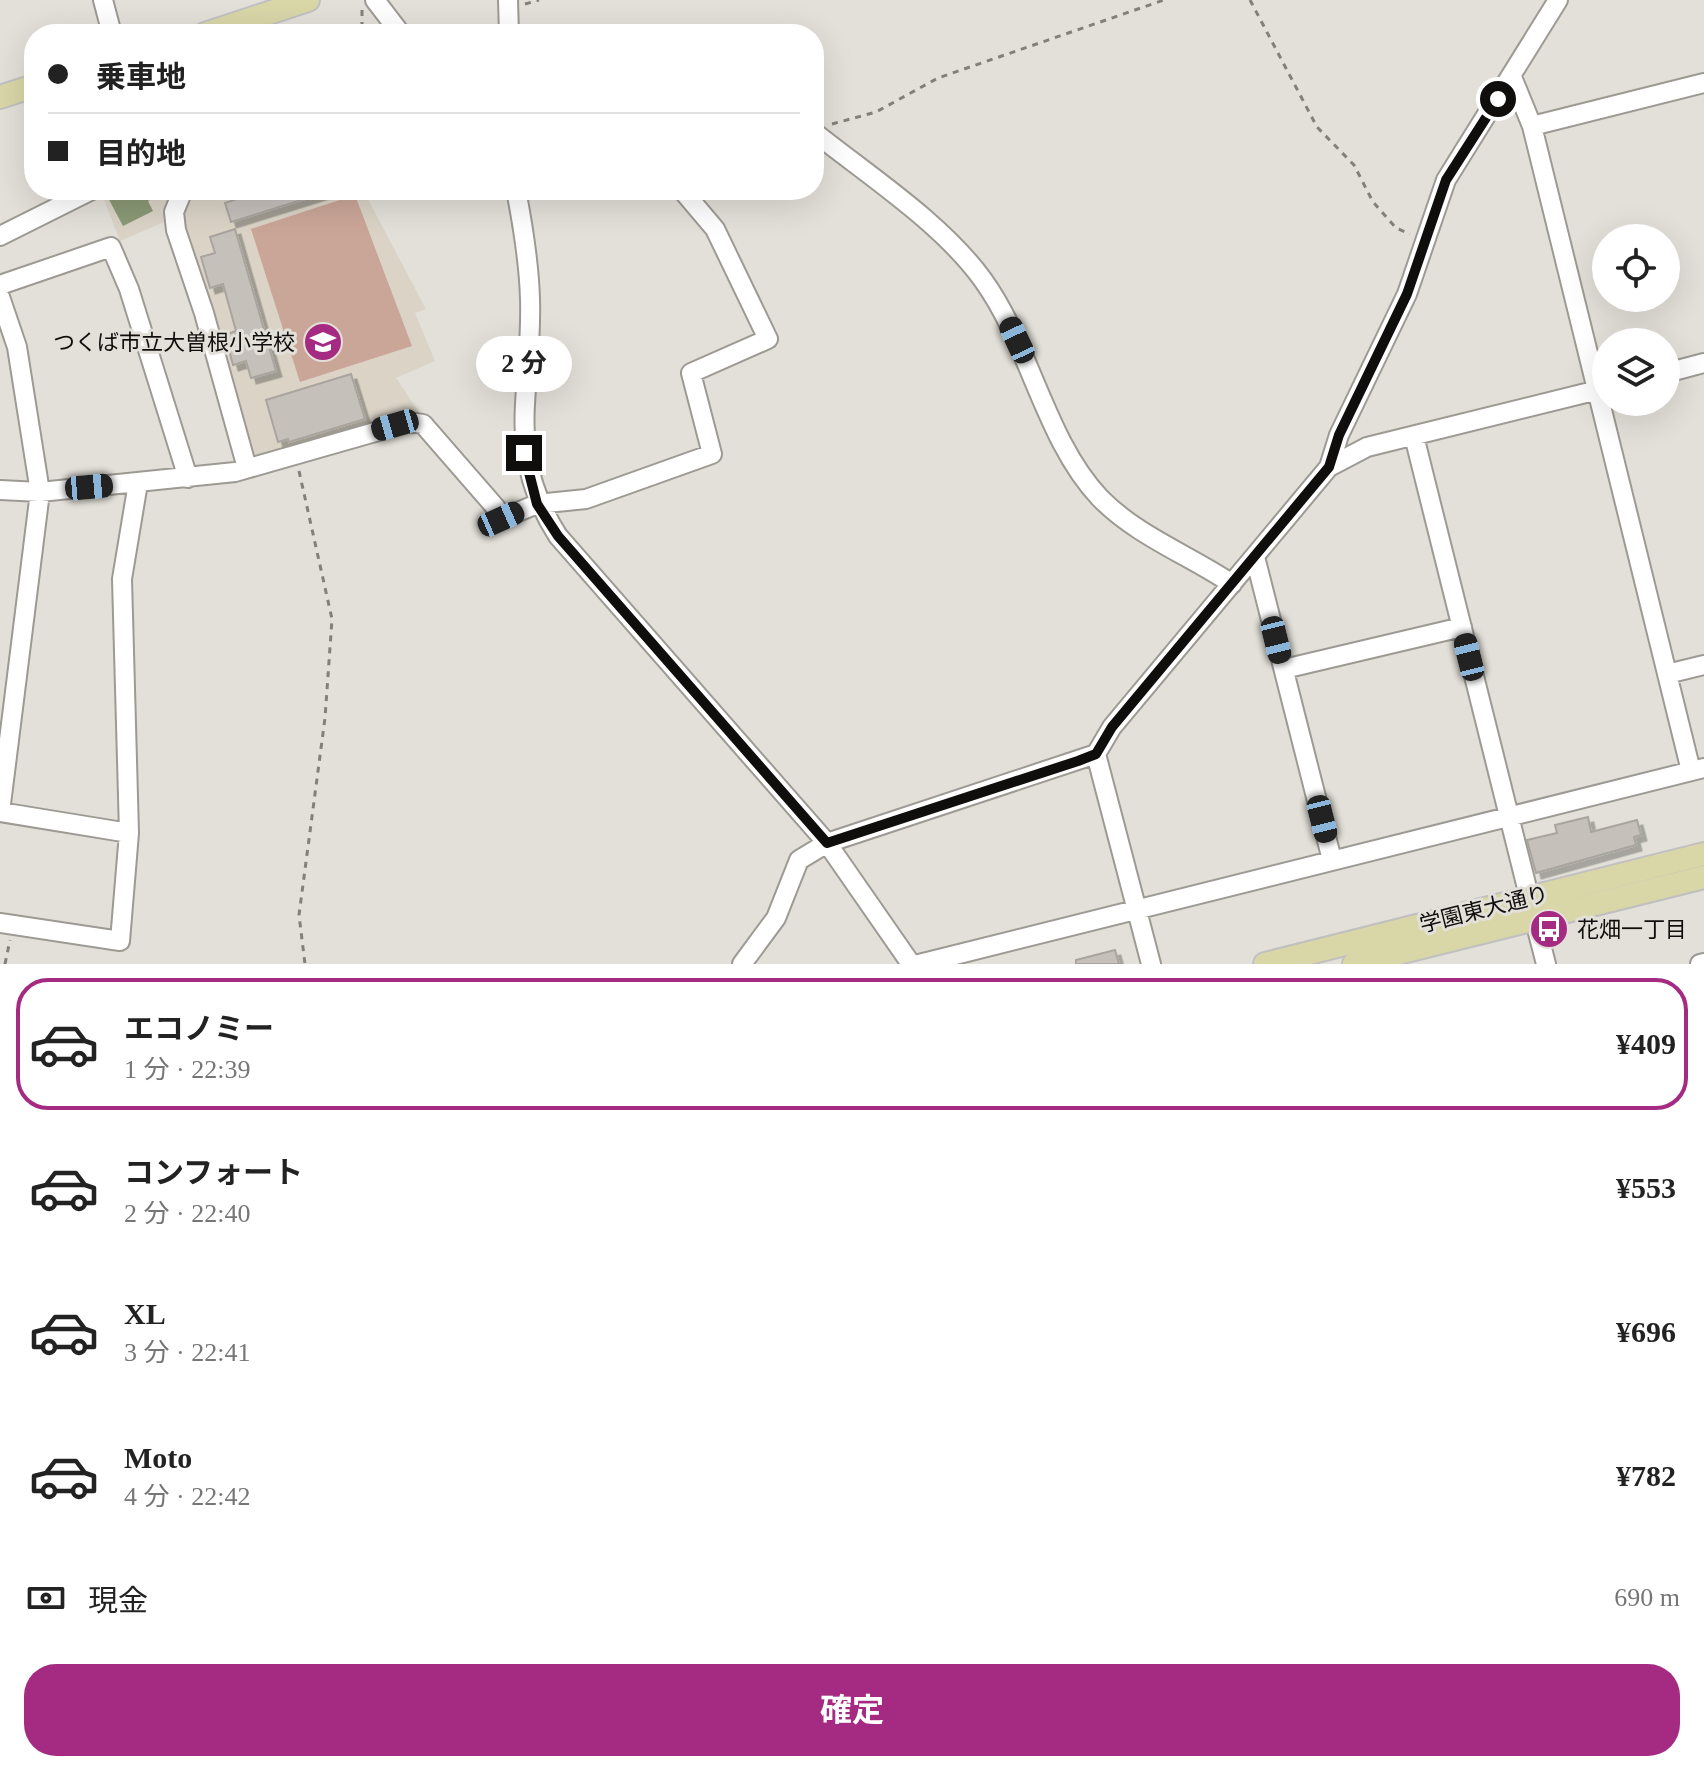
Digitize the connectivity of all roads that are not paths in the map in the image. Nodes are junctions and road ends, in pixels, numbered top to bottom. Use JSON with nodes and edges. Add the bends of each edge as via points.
{"nodes":[{"id":1,"x":103,"y":0,"type":"edge"},
{"id":2,"x":308,"y":0,"type":"edge"},
{"id":3,"x":508,"y":0,"type":"edge"},
{"id":4,"x":1558,"y":0,"type":"edge"},
{"id":5,"x":369,"y":2,"type":"edge"},
{"id":6,"x":109,"y":24,"type":"edge"},
{"id":7,"x":235,"y":24,"type":"edge"},
{"id":8,"x":391,"y":24,"type":"edge"},
{"id":9,"x":509,"y":24,"type":"edge"},
{"id":10,"x":1512,"y":77,"type":"junction"},
{"id":11,"x":1704,"y":83,"type":"edge"},
{"id":12,"x":24,"y":89,"type":"edge"},
{"id":13,"x":0,"y":97,"type":"edge"},
{"id":14,"x":1532,"y":126,"type":"junction"},
{"id":15,"x":824,"y":133,"type":"edge"},
{"id":16,"x":72,"y":200,"type":"edge"},
{"id":17,"x":179,"y":200,"type":"edge"},
{"id":18,"x":517,"y":200,"type":"edge"},
{"id":19,"x":690,"y":200,"type":"edge"},
{"id":20,"x":0,"y":236,"type":"edge"},
{"id":21,"x":0,"y":285,"type":"edge"},
{"id":22,"x":0,"y":297,"type":"edge"},
{"id":23,"x":8,"y":350,"type":"edge"},
{"id":24,"x":1592,"y":355,"type":"edge"},
{"id":25,"x":1704,"y":363,"type":"edge"},
{"id":26,"x":1680,"y":369,"type":"edge"},
{"id":27,"x":1592,"y":391,"type":"edge"},
{"id":28,"x":1607,"y":416,"type":"edge"},
{"id":29,"x":1414,"y":436,"type":"junction"},
{"id":30,"x":1329,"y":467,"type":"junction"},
{"id":31,"x":247,"y":468,"type":"junction"},
{"id":32,"x":188,"y":478,"type":"junction"},
{"id":33,"x":138,"y":483,"type":"junction"},
{"id":34,"x":0,"y":490,"type":"edge"},
{"id":35,"x":40,"y":492,"type":"junction"},
{"id":36,"x":537,"y":504,"type":"junction"},
{"id":37,"x":1255,"y":557,"type":"junction"},
{"id":38,"x":1232,"y":584,"type":"junction"},
{"id":39,"x":1462,"y":627,"type":"junction"},
{"id":40,"x":1704,"y":665,"type":"edge"},
{"id":41,"x":1284,"y":669,"type":"junction"},
{"id":42,"x":1667,"y":674,"type":"junction"},
{"id":43,"x":5,"y":724,"type":"edge"},
{"id":44,"x":1096,"y":754,"type":"junction"},
{"id":45,"x":1698,"y":770,"type":"edge"},
{"id":46,"x":0,"y":812,"type":"edge"},
{"id":47,"x":1509,"y":816,"type":"junction"},
{"id":48,"x":129,"y":833,"type":"junction"},
{"id":49,"x":827,"y":843,"type":"junction"},
{"id":50,"x":1704,"y":854,"type":"edge"},
{"id":51,"x":1332,"y":860,"type":"junction"},
{"id":52,"x":1704,"y":877,"type":"edge"},
{"id":53,"x":1526,"y":884,"type":"dead end"},
{"id":54,"x":1136,"y":909,"type":"junction"},
{"id":55,"x":7,"y":924,"type":"edge"},
{"id":56,"x":1538,"y":933,"type":"dead end"},
{"id":57,"x":742,"y":964,"type":"edge"},
{"id":58,"x":911,"y":964,"type":"edge"},
{"id":59,"x":919,"y":964,"type":"edge"},
{"id":60,"x":1151,"y":964,"type":"edge"},
{"id":61,"x":1265,"y":964,"type":"edge"},
{"id":62,"x":1354,"y":964,"type":"edge"},
{"id":63,"x":1546,"y":964,"type":"edge"}],
"edges":[{"from":1,"to":6,"type":"street"},
{"from":2,"to":7,"type":"main road"},
{"from":3,"to":9,"type":"street"},
{"from":4,"to":10,"type":"street"},
{"from":5,"to":8,"type":"street"},
{"from":10,"to":14,"type":"street"},
{"from":10,"to":30,"type":"street","via":[[1457,159],[1407,294],[1339,435]]},
{"from":11,"to":14,"type":"street"},
{"from":12,"to":13,"type":"main road"},
{"from":14,"to":24,"type":"street"},
{"from":15,"to":38,"type":"street","via":[[946,240],[982,279],[1004,312],[1069,453],[1101,499],[1141,530]]},
{"from":16,"to":20,"type":"street"},
{"from":17,"to":31,"type":"street","via":[[176,230]]},
{"from":18,"to":36,"type":"street","via":[[530,300],[524,453]]},
{"from":19,"to":36,"type":"street","via":[[715,229],[768,339],[691,373],[712,454],[586,499]]},
{"from":21,"to":32,"type":"street","via":[[111,247]]},
{"from":22,"to":23,"type":"street"},
{"from":23,"to":35,"type":"street"},
{"from":25,"to":26,"type":"street"},
{"from":27,"to":29,"type":"street"},
{"from":28,"to":42,"type":"street"},
{"from":29,"to":30,"type":"street","via":[[1367,447]]},
{"from":29,"to":39,"type":"street"},
{"from":30,"to":37,"type":"street"},
{"from":31,"to":32,"type":"street"},
{"from":31,"to":36,"type":"street","via":[[395,425],[423,424],[501,519]]},
{"from":32,"to":33,"type":"street"},
{"from":33,"to":35,"type":"street"},
{"from":33,"to":48,"type":"street","via":[[122,579]]},
{"from":34,"to":35,"type":"street"},
{"from":35,"to":43,"type":"street"},
{"from":36,"to":49,"type":"street","via":[[558,536]]},
{"from":37,"to":38,"type":"street"},
{"from":37,"to":41,"type":"street"},
{"from":38,"to":44,"type":"street","via":[[1112,727]]},
{"from":39,"to":41,"type":"street"},
{"from":39,"to":47,"type":"street"},
{"from":40,"to":42,"type":"street"},
{"from":41,"to":51,"type":"street"},
{"from":42,"to":45,"type":"street"},
{"from":43,"to":46,"type":"street"},
{"from":44,"to":49,"type":"street"},
{"from":44,"to":54,"type":"street"},
{"from":45,"to":47,"type":"street"},
{"from":46,"to":48,"type":"street"},
{"from":47,"to":51,"type":"street"},
{"from":47,"to":53,"type":"street"},
{"from":48,"to":55,"type":"street","via":[[120,941]]},
{"from":49,"to":57,"type":"street","via":[[799,860],[776,918]]},
{"from":49,"to":58,"type":"street"},
{"from":50,"to":61,"type":"main road","name":"学園東大通り"},
{"from":51,"to":54,"type":"street"},
{"from":52,"to":62,"type":"main road","name":"学園東大通り"},
{"from":54,"to":59,"type":"street"},
{"from":54,"to":60,"type":"street"},
{"from":56,"to":63,"type":"street"}]}
